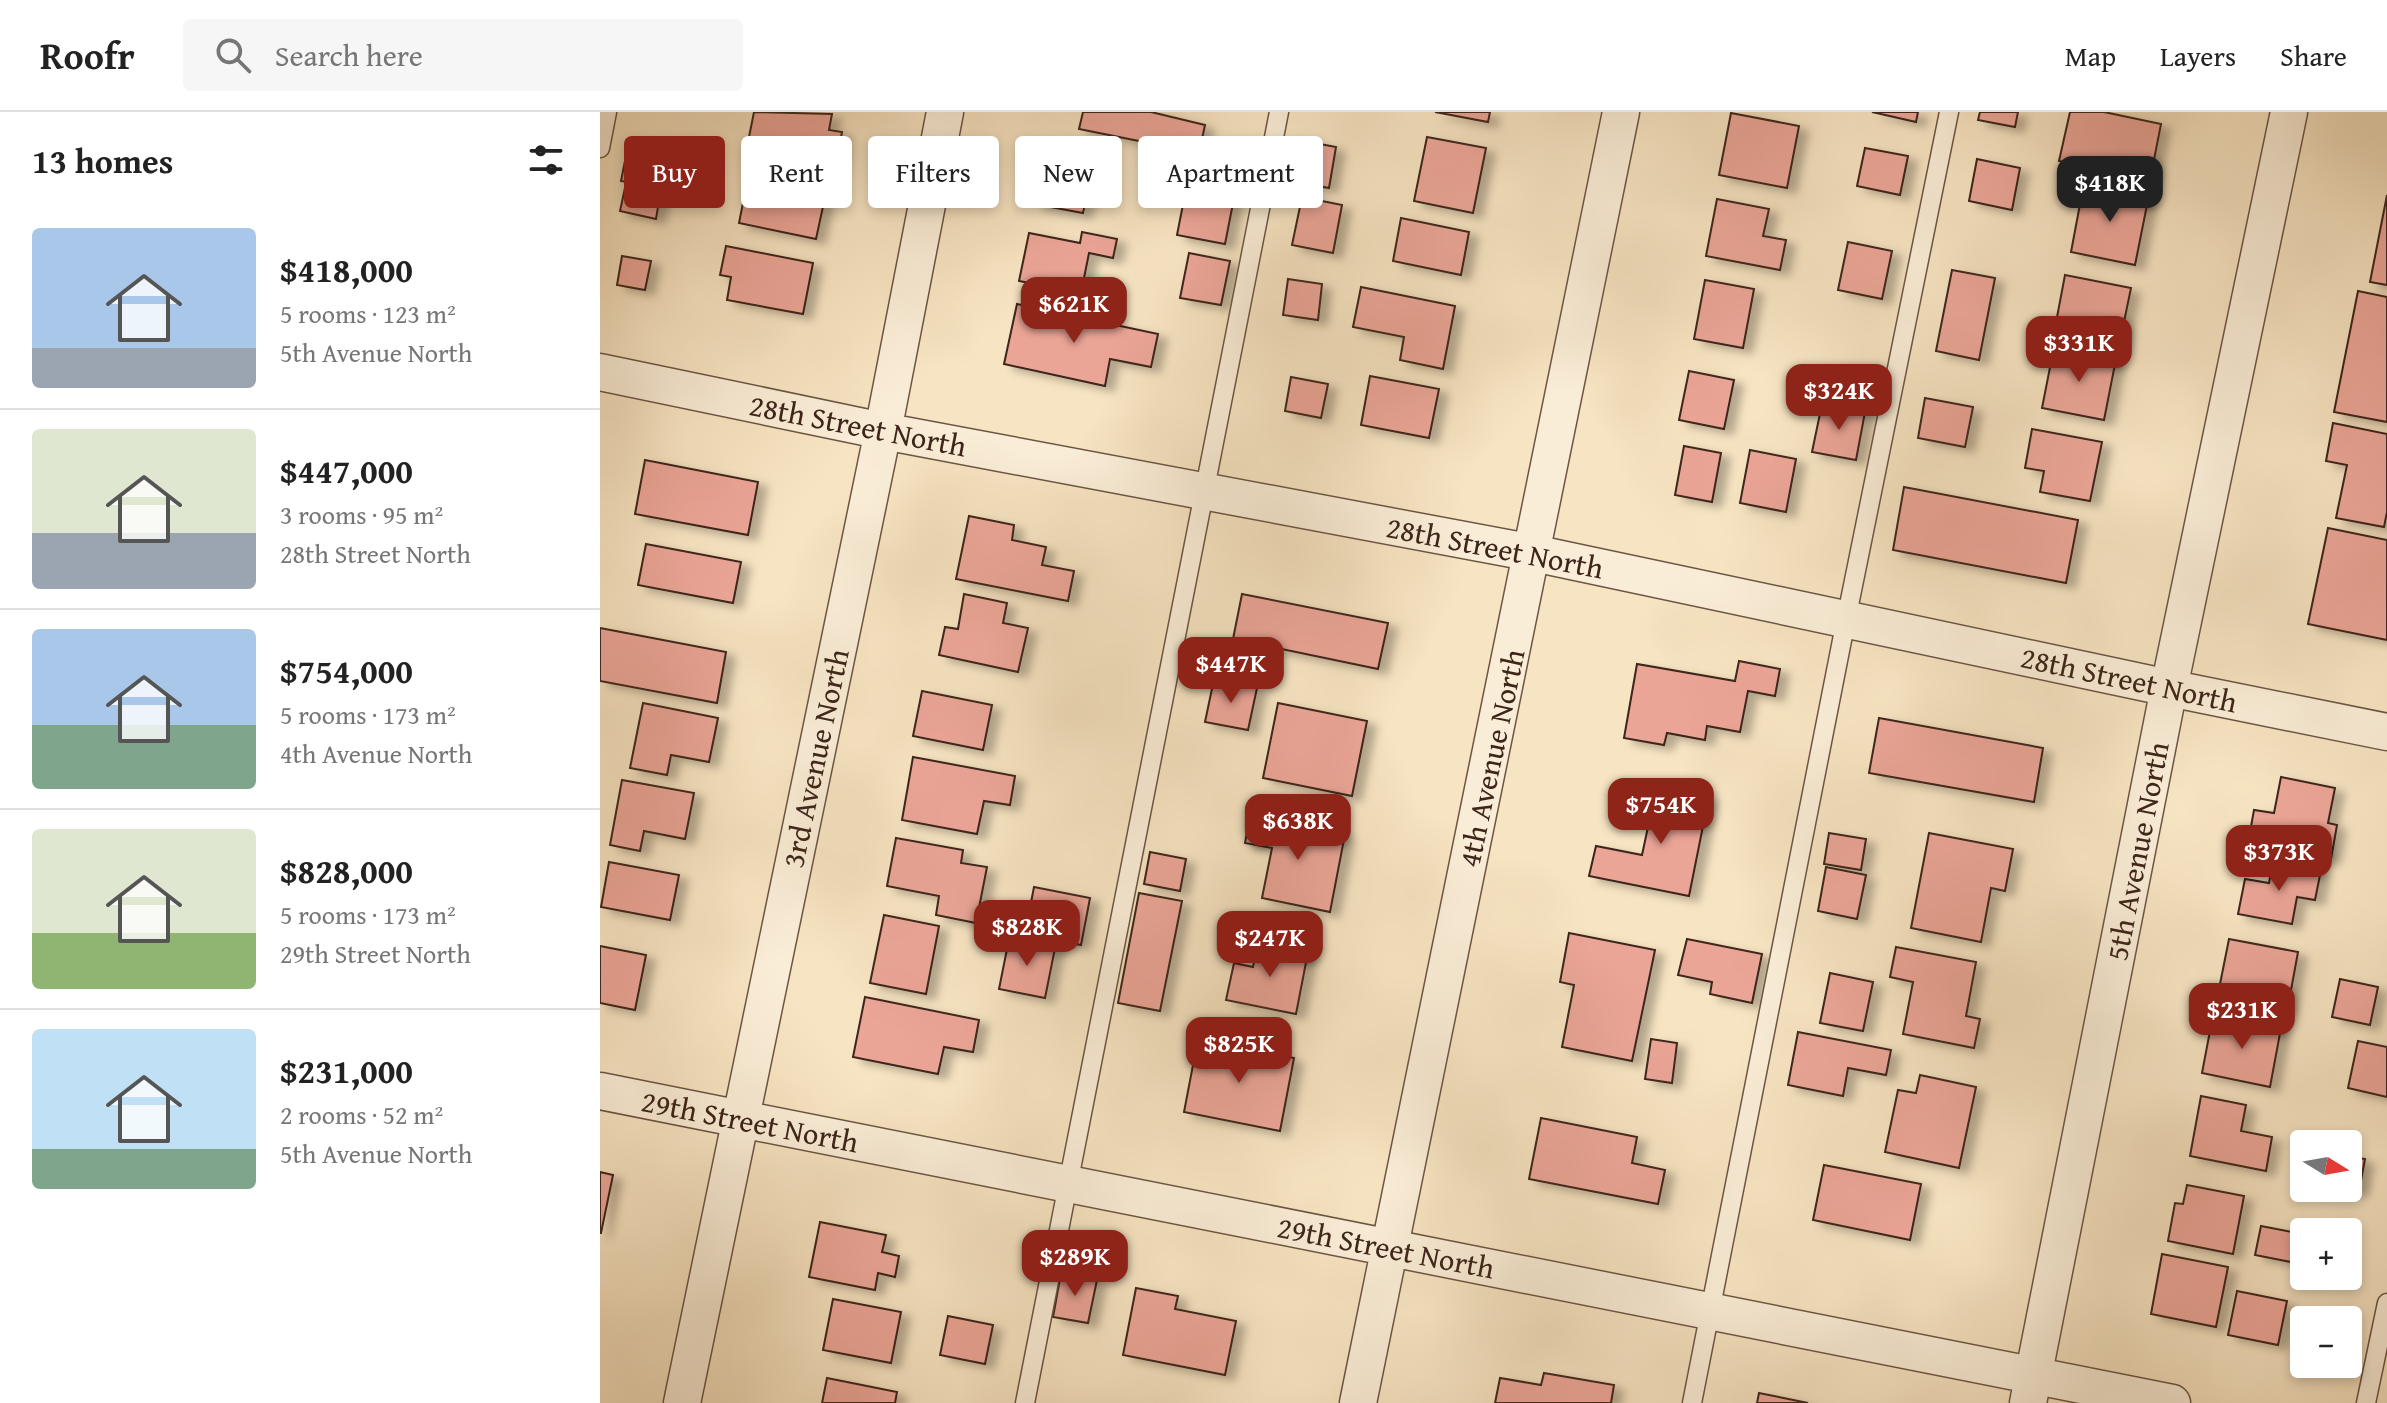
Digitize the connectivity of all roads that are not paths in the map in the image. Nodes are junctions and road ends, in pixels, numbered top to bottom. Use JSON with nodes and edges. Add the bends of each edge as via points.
{"nodes":[{"id":1,"x":607,"y":112,"type":"edge"},
{"id":2,"x":945,"y":112,"type":"edge"},
{"id":3,"x":1279,"y":112,"type":"edge"},
{"id":4,"x":1621,"y":112,"type":"edge"},
{"id":5,"x":1949,"y":112,"type":"edge"},
{"id":6,"x":2289,"y":112,"type":"edge"},
{"id":7,"x":600,"y":148,"type":"edge"},
{"id":8,"x":600,"y":372,"type":"edge"},
{"id":9,"x":883,"y":431,"type":"junction"},
{"id":10,"x":1203,"y":491,"type":"junction"},
{"id":11,"x":1533,"y":553,"type":"junction"},
{"id":12,"x":1846,"y":620,"type":"junction"},
{"id":13,"x":2169,"y":688,"type":"junction"},
{"id":14,"x":2387,"y":732,"type":"edge"},
{"id":15,"x":600,"y":1091,"type":"edge"},
{"id":16,"x":739,"y":1119,"type":"junction"},
{"id":17,"x":1067,"y":1184,"type":"junction"},
{"id":18,"x":1391,"y":1248,"type":"junction"},
{"id":19,"x":2387,"y":1303,"type":"edge"},
{"id":20,"x":1710,"y":1311,"type":"junction"},
{"id":21,"x":2031,"y":1389,"type":"edge"},
{"id":22,"x":682,"y":1403,"type":"edge"},
{"id":23,"x":1025,"y":1403,"type":"edge"},
{"id":24,"x":1358,"y":1403,"type":"edge"},
{"id":25,"x":1692,"y":1403,"type":"edge"},
{"id":26,"x":2172,"y":1403,"type":"edge"},
{"id":27,"x":2366,"y":1403,"type":"edge"}],
"edges":[{"from":1,"to":7,"type":"lane"},
{"from":2,"to":9,"type":"street","name":"3rd Avenue North"},
{"from":3,"to":10,"type":"lane"},
{"from":4,"to":11,"type":"street","name":"4th Avenue North"},
{"from":5,"to":12,"type":"lane"},
{"from":6,"to":13,"type":"street","name":"5th Avenue North"},
{"from":8,"to":9,"type":"street","name":"28th Street North"},
{"from":9,"to":10,"type":"street","name":"28th Street North"},
{"from":9,"to":16,"type":"street","name":"3rd Avenue North"},
{"from":10,"to":11,"type":"street","name":"28th Street North"},
{"from":10,"to":17,"type":"lane"},
{"from":11,"to":12,"type":"street","name":"28th Street North"},
{"from":11,"to":18,"type":"street","name":"4th Avenue North"},
{"from":12,"to":13,"type":"street","name":"28th Street North"},
{"from":12,"to":20,"type":"lane"},
{"from":13,"to":14,"type":"street","name":"28th Street North"},
{"from":13,"to":21,"type":"street","name":"5th Avenue North"},
{"from":15,"to":16,"type":"street","name":"29th Street North"},
{"from":16,"to":17,"type":"street","name":"29th Street North"},
{"from":16,"to":22,"type":"street","name":"3rd Avenue North"},
{"from":17,"to":18,"type":"street","name":"29th Street North"},
{"from":17,"to":23,"type":"lane"},
{"from":18,"to":20,"type":"street","name":"29th Street North"},
{"from":18,"to":24,"type":"street","name":"4th Avenue North"},
{"from":19,"to":27,"type":"lane"},
{"from":20,"to":21,"type":"street","name":"29th Street North"},
{"from":20,"to":25,"type":"lane"},
{"from":21,"to":26,"type":"street","name":"29th Street North"}]}
